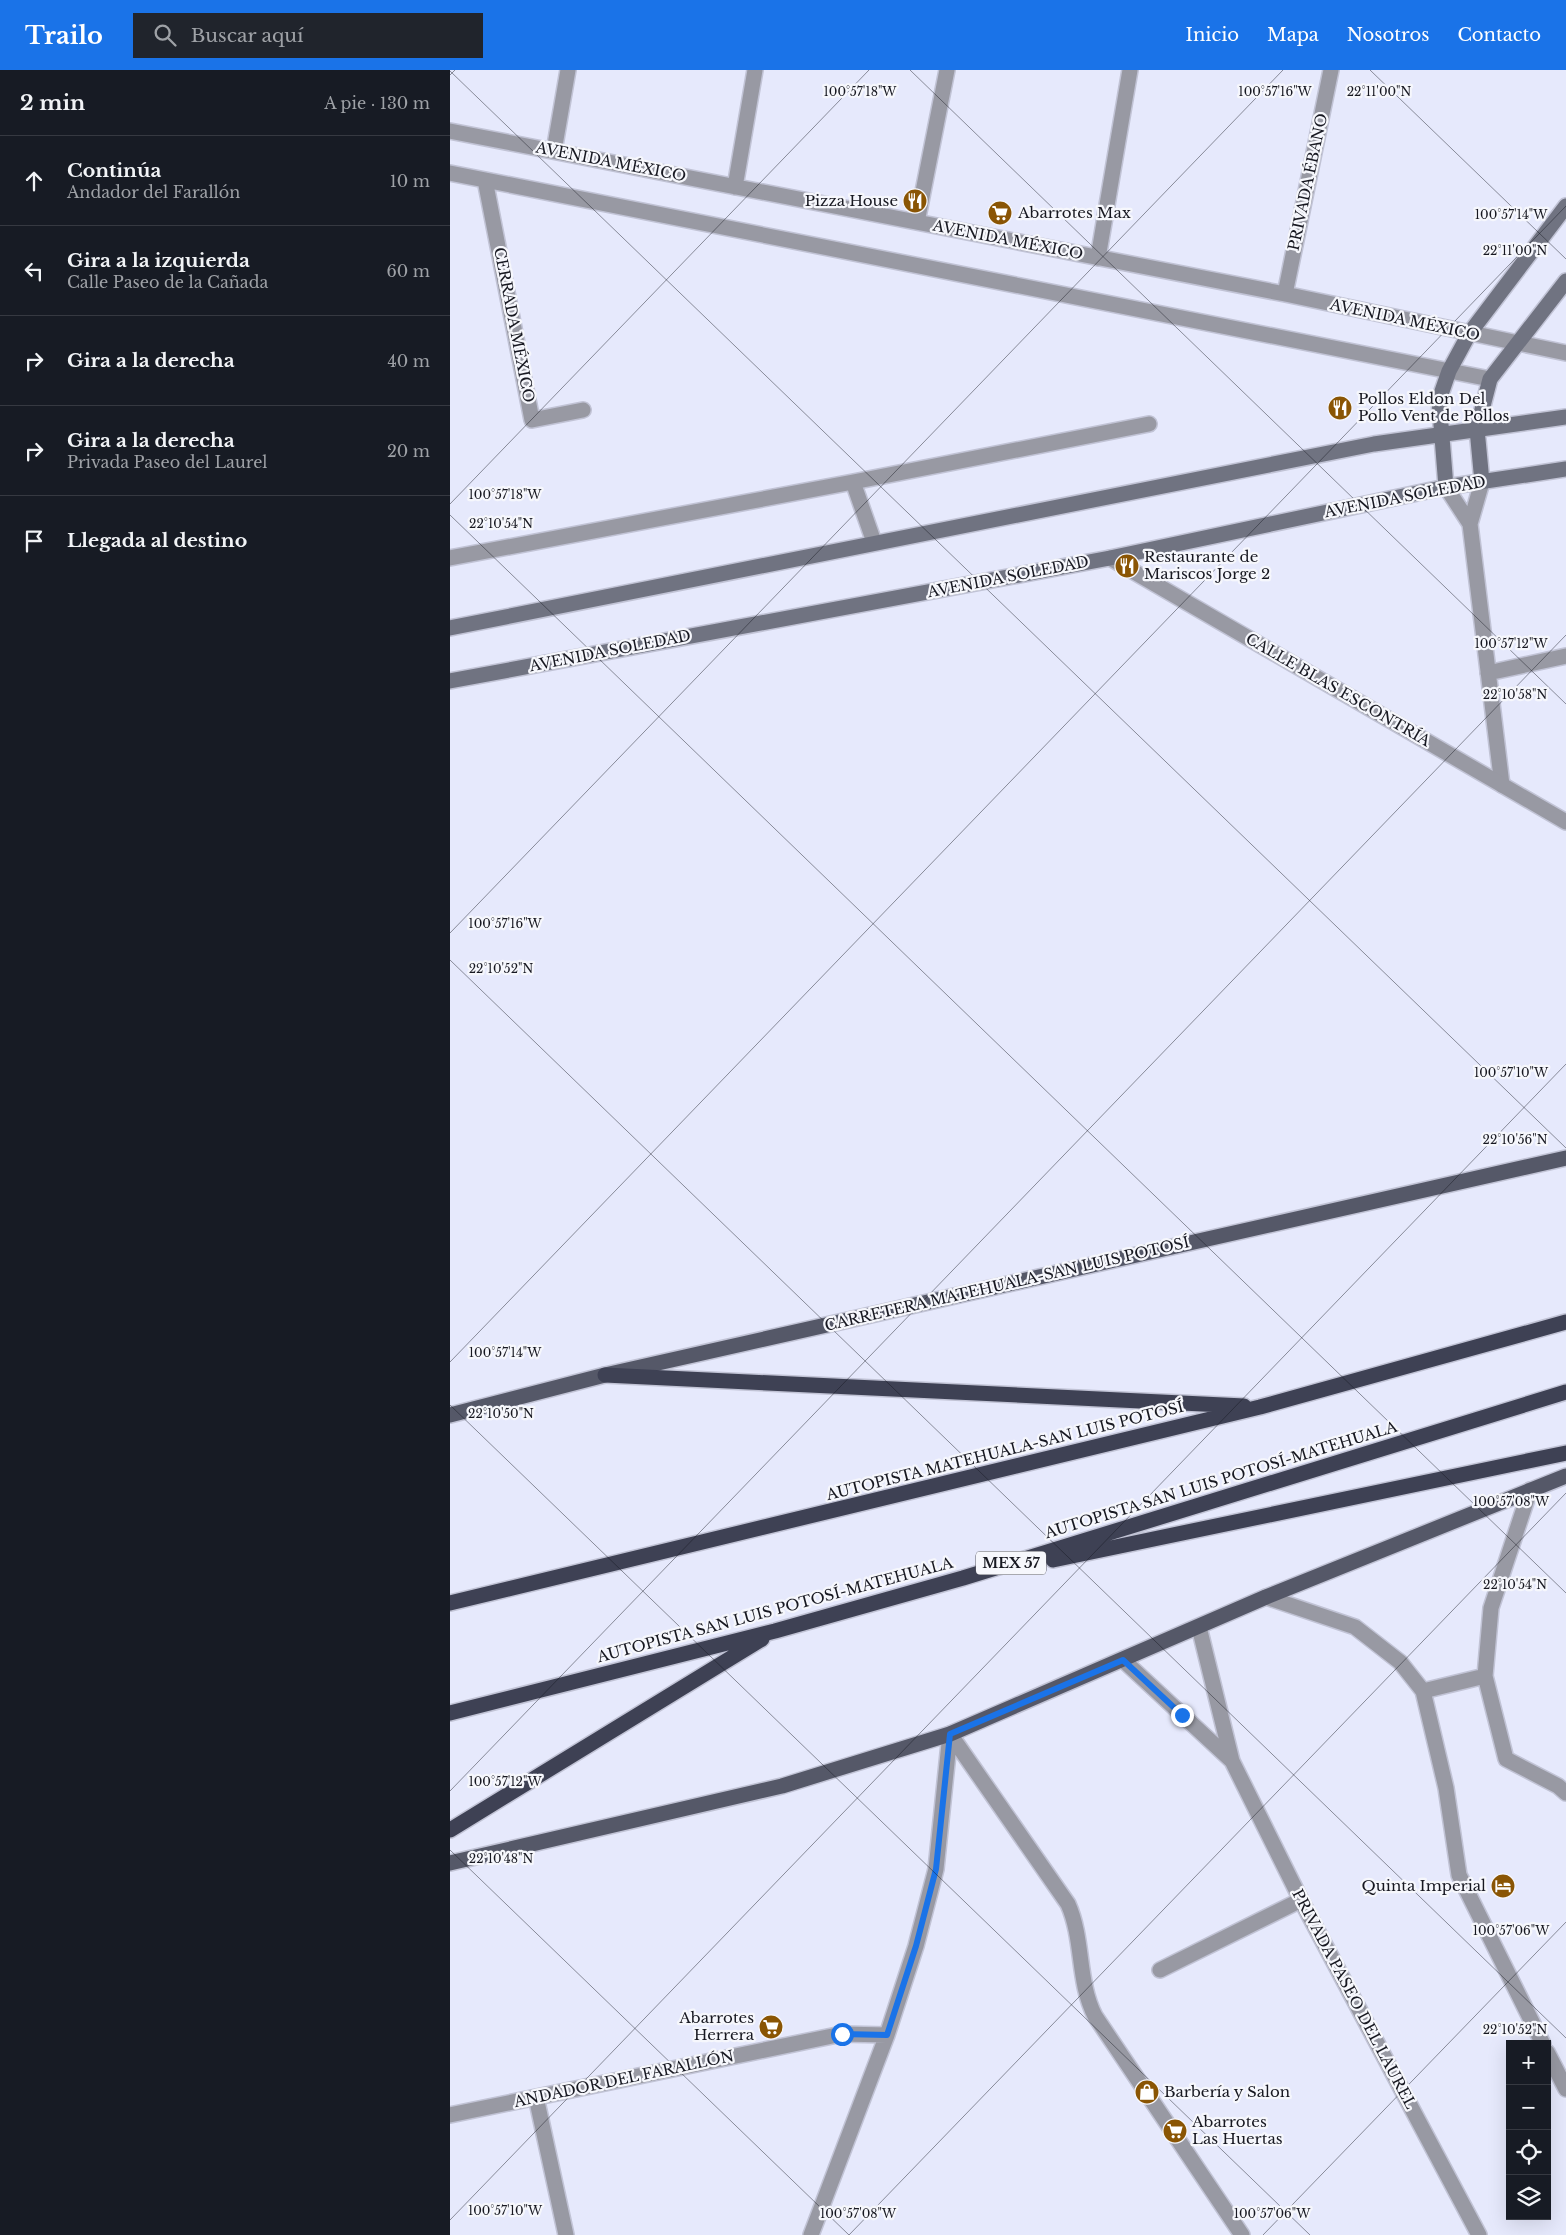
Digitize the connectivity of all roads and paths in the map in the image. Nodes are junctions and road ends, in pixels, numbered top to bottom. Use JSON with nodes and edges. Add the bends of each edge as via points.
{"nodes":[{"id":1,"x":568,"y":70,"type":"edge"},
{"id":2,"x":756,"y":70,"type":"edge"},
{"id":3,"x":948,"y":70,"type":"edge"},
{"id":4,"x":1130,"y":70,"type":"edge"},
{"id":5,"x":1332,"y":70,"type":"edge"},
{"id":6,"x":450,"y":131,"type":"edge"},
{"id":7,"x":554,"y":151,"type":"junction"},
{"id":8,"x":450,"y":173,"type":"edge"},
{"id":9,"x":485,"y":180,"type":"junction"},
{"id":10,"x":735,"y":187,"type":"junction"},
{"id":11,"x":1566,"y":206,"type":"edge"},
{"id":12,"x":917,"y":222,"type":"junction"},
{"id":13,"x":1098,"y":258,"type":"junction"},
{"id":14,"x":1566,"y":282,"type":"edge"},
{"id":15,"x":1285,"y":294,"type":"junction"},
{"id":16,"x":1469,"y":334,"type":"junction"},
{"id":17,"x":1516,"y":344,"type":"junction"},
{"id":18,"x":1566,"y":354,"type":"edge"},
{"id":19,"x":1449,"y":371,"type":"junction"},
{"id":20,"x":1490,"y":379,"type":"junction"},
{"id":21,"x":583,"y":410,"type":"dead end"},
{"id":22,"x":1566,"y":417,"type":"edge"},
{"id":23,"x":1149,"y":424,"type":"dead end"},
{"id":24,"x":1477,"y":429,"type":"junction"},
{"id":25,"x":1440,"y":434,"type":"junction"},
{"id":26,"x":1566,"y":470,"type":"edge"},
{"id":27,"x":854,"y":482,"type":"junction"},
{"id":28,"x":1482,"y":482,"type":"junction"},
{"id":29,"x":1446,"y":487,"type":"junction"},
{"id":30,"x":1470,"y":524,"type":"junction"},
{"id":31,"x":874,"y":542,"type":"junction"},
{"id":32,"x":450,"y":558,"type":"edge"},
{"id":33,"x":1110,"y":558,"type":"junction"},
{"id":34,"x":450,"y":628,"type":"edge"},
{"id":35,"x":1566,"y":656,"type":"edge"},
{"id":36,"x":1488,"y":673,"type":"junction"},
{"id":37,"x":450,"y":682,"type":"edge"},
{"id":38,"x":1502,"y":784,"type":"junction"},
{"id":39,"x":1566,"y":822,"type":"edge"},
{"id":40,"x":1566,"y":1158,"type":"edge"},
{"id":41,"x":1566,"y":1322,"type":"edge"},
{"id":42,"x":604,"y":1375,"type":"junction"},
{"id":43,"x":1566,"y":1392,"type":"edge"},
{"id":44,"x":1260,"y":1406,"type":"junction"},
{"id":45,"x":450,"y":1415,"type":"edge"},
{"id":46,"x":1566,"y":1453,"type":"edge"},
{"id":47,"x":1565,"y":1478,"type":"edge"},
{"id":48,"x":1530,"y":1490,"type":"junction"},
{"id":49,"x":963,"y":1578,"type":"junction"},
{"id":50,"x":1266,"y":1597,"type":"junction"},
{"id":51,"x":450,"y":1603,"type":"edge"},
{"id":52,"x":1199,"y":1627,"type":"junction"},
{"id":53,"x":775,"y":1631,"type":"junction"},
{"id":54,"x":1123,"y":1660,"type":"junction"},
{"id":55,"x":1485,"y":1676,"type":"junction"},
{"id":56,"x":1423,"y":1692,"type":"junction"},
{"id":57,"x":450,"y":1712,"type":"edge"},
{"id":58,"x":950,"y":1734,"type":"junction"},
{"id":59,"x":1232,"y":1761,"type":"junction"},
{"id":60,"x":1566,"y":1793,"type":"edge"},
{"id":61,"x":450,"y":1830,"type":"edge"},
{"id":62,"x":450,"y":1863,"type":"edge"},
{"id":63,"x":1301,"y":1900,"type":"junction"},
{"id":64,"x":1160,"y":1970,"type":"dead end"},
{"id":65,"x":887,"y":2035,"type":"junction"},
{"id":66,"x":1541,"y":2040,"type":"edge"},
{"id":67,"x":1551,"y":2060,"type":"edge"},
{"id":68,"x":1566,"y":2089,"type":"edge"},
{"id":69,"x":536,"y":2097,"type":"junction"},
{"id":70,"x":450,"y":2115,"type":"edge"},
{"id":71,"x":566,"y":2235,"type":"edge"},
{"id":72,"x":811,"y":2235,"type":"edge"},
{"id":73,"x":1242,"y":2235,"type":"edge"},
{"id":74,"x":1479,"y":2235,"type":"edge"}],
"edges":[{"from":1,"to":7,"type":"street"},
{"from":2,"to":10,"type":"street"},
{"from":3,"to":12,"type":"street"},
{"from":4,"to":13,"type":"street"},
{"from":5,"to":15,"type":"street","name":"PRIVADA ÉBANO"},
{"from":6,"to":7,"type":"street","name":"AVENIDA MÉXICO"},
{"from":7,"to":10,"type":"street","name":"AVENIDA MÉXICO"},
{"from":8,"to":9,"type":"street"},
{"from":9,"to":19,"type":"street"},
{"from":9,"to":21,"type":"street","name":"CERRADA MÉXICO","via":[[532,420]]},
{"from":10,"to":12,"type":"street","name":"AVENIDA MÉXICO"},
{"from":11,"to":16,"type":"street"},
{"from":12,"to":13,"type":"street","name":"AVENIDA MÉXICO"},
{"from":13,"to":15,"type":"street","name":"AVENIDA MÉXICO"},
{"from":14,"to":17,"type":"street"},
{"from":15,"to":16,"type":"street","name":"AVENIDA MÉXICO"},
{"from":16,"to":17,"type":"street","name":"AVENIDA MÉXICO"},
{"from":16,"to":19,"type":"street"},
{"from":17,"to":18,"type":"street","name":"AVENIDA MÉXICO"},
{"from":17,"to":20,"type":"street"},
{"from":19,"to":20,"type":"street"},
{"from":19,"to":25,"type":"street","via":[[1439,400]]},
{"from":20,"to":24,"type":"street"},
{"from":22,"to":24,"type":"street"},
{"from":23,"to":27,"type":"street"},
{"from":24,"to":25,"type":"street"},
{"from":24,"to":28,"type":"street"},
{"from":25,"to":29,"type":"street"},
{"from":25,"to":31,"type":"street","via":[[1374,444]]},
{"from":26,"to":28,"type":"street","name":"AVENIDA SOLEDAD"},
{"from":27,"to":31,"type":"street"},
{"from":27,"to":32,"type":"street"},
{"from":28,"to":29,"type":"street","name":"AVENIDA SOLEDAD"},
{"from":28,"to":30,"type":"street"},
{"from":29,"to":30,"type":"street"},
{"from":29,"to":33,"type":"street","name":"AVENIDA SOLEDAD"},
{"from":30,"to":36,"type":"street"},
{"from":31,"to":34,"type":"street"},
{"from":33,"to":37,"type":"street","name":"AVENIDA SOLEDAD"},
{"from":33,"to":38,"type":"street","name":"CALLE BLAS ESCONTRÍA"},
{"from":35,"to":36,"type":"street"},
{"from":36,"to":38,"type":"street"},
{"from":38,"to":39,"type":"street","name":"CALLE BLAS ESCONTRÍA"},
{"from":40,"to":42,"type":"main road","name":"CARRETERA MATEHUALA-SAN LUIS POTOSÍ"},
{"from":41,"to":44,"type":"highway","name":"AUTOPISTA MATEHUALA-SAN LUIS POTOSÍ"},
{"from":42,"to":44,"type":"highway"},
{"from":42,"to":45,"type":"main road","name":"CARRETERA MATEHUALA-SAN LUIS POTOSÍ"},
{"from":43,"to":49,"type":"highway","name":"AUTOPISTA SAN LUIS POTOSÍ-MATEHUALA","number":"MEX 57"},
{"from":44,"to":51,"type":"highway","name":"AUTOPISTA MATEHUALA-SAN LUIS POTOSÍ"},
{"from":46,"to":49,"type":"highway"},
{"from":47,"to":48,"type":"main road"},
{"from":48,"to":50,"type":"main road"},
{"from":48,"to":55,"type":"street","via":[[1491,1608]]},
{"from":49,"to":53,"type":"highway","name":"AUTOPISTA SAN LUIS POTOSÍ-MATEHUALA","number":"MEX 57"},
{"from":50,"to":52,"type":"main road"},
{"from":50,"to":56,"type":"street","via":[[1355,1627],[1400,1662]]},
{"from":52,"to":54,"type":"main road"},
{"from":52,"to":59,"type":"street","name":"PRIVADA PASEO DEL LAUREL"},
{"from":53,"to":57,"type":"highway","name":"AUTOPISTA SAN LUIS POTOSÍ-MATEHUALA","number":"MEX 57"},
{"from":53,"to":61,"type":"highway"},
{"from":54,"to":58,"type":"main road"},
{"from":54,"to":59,"type":"street","name":"PRIVADA PASEO DEL LAUREL"},
{"from":55,"to":56,"type":"street"},
{"from":55,"to":60,"type":"street","via":[[1506,1759]]},
{"from":56,"to":66,"type":"street","via":[[1446,1788],[1459,1875]]},
{"from":58,"to":62,"type":"main road","via":[[782,1786]]},
{"from":58,"to":65,"type":"street","via":[[936,1869],[916,1946]]},
{"from":58,"to":73,"type":"street","via":[[1068,1904],[1075,1918],[1084,1990],[1095,2016]]},
{"from":59,"to":63,"type":"street","name":"PRIVADA PASEO DEL LAUREL"},
{"from":63,"to":64,"type":"street"},
{"from":63,"to":74,"type":"street","name":"PRIVADA PASEO DEL LAUREL"},
{"from":65,"to":69,"type":"street","name":"ANDADOR DEL FARALLÓN","via":[[842,2034]]},
{"from":65,"to":72,"type":"street"},
{"from":67,"to":68,"type":"street"},
{"from":69,"to":70,"type":"street","name":"ANDADOR DEL FARALLÓN"},
{"from":69,"to":71,"type":"street"}]}
